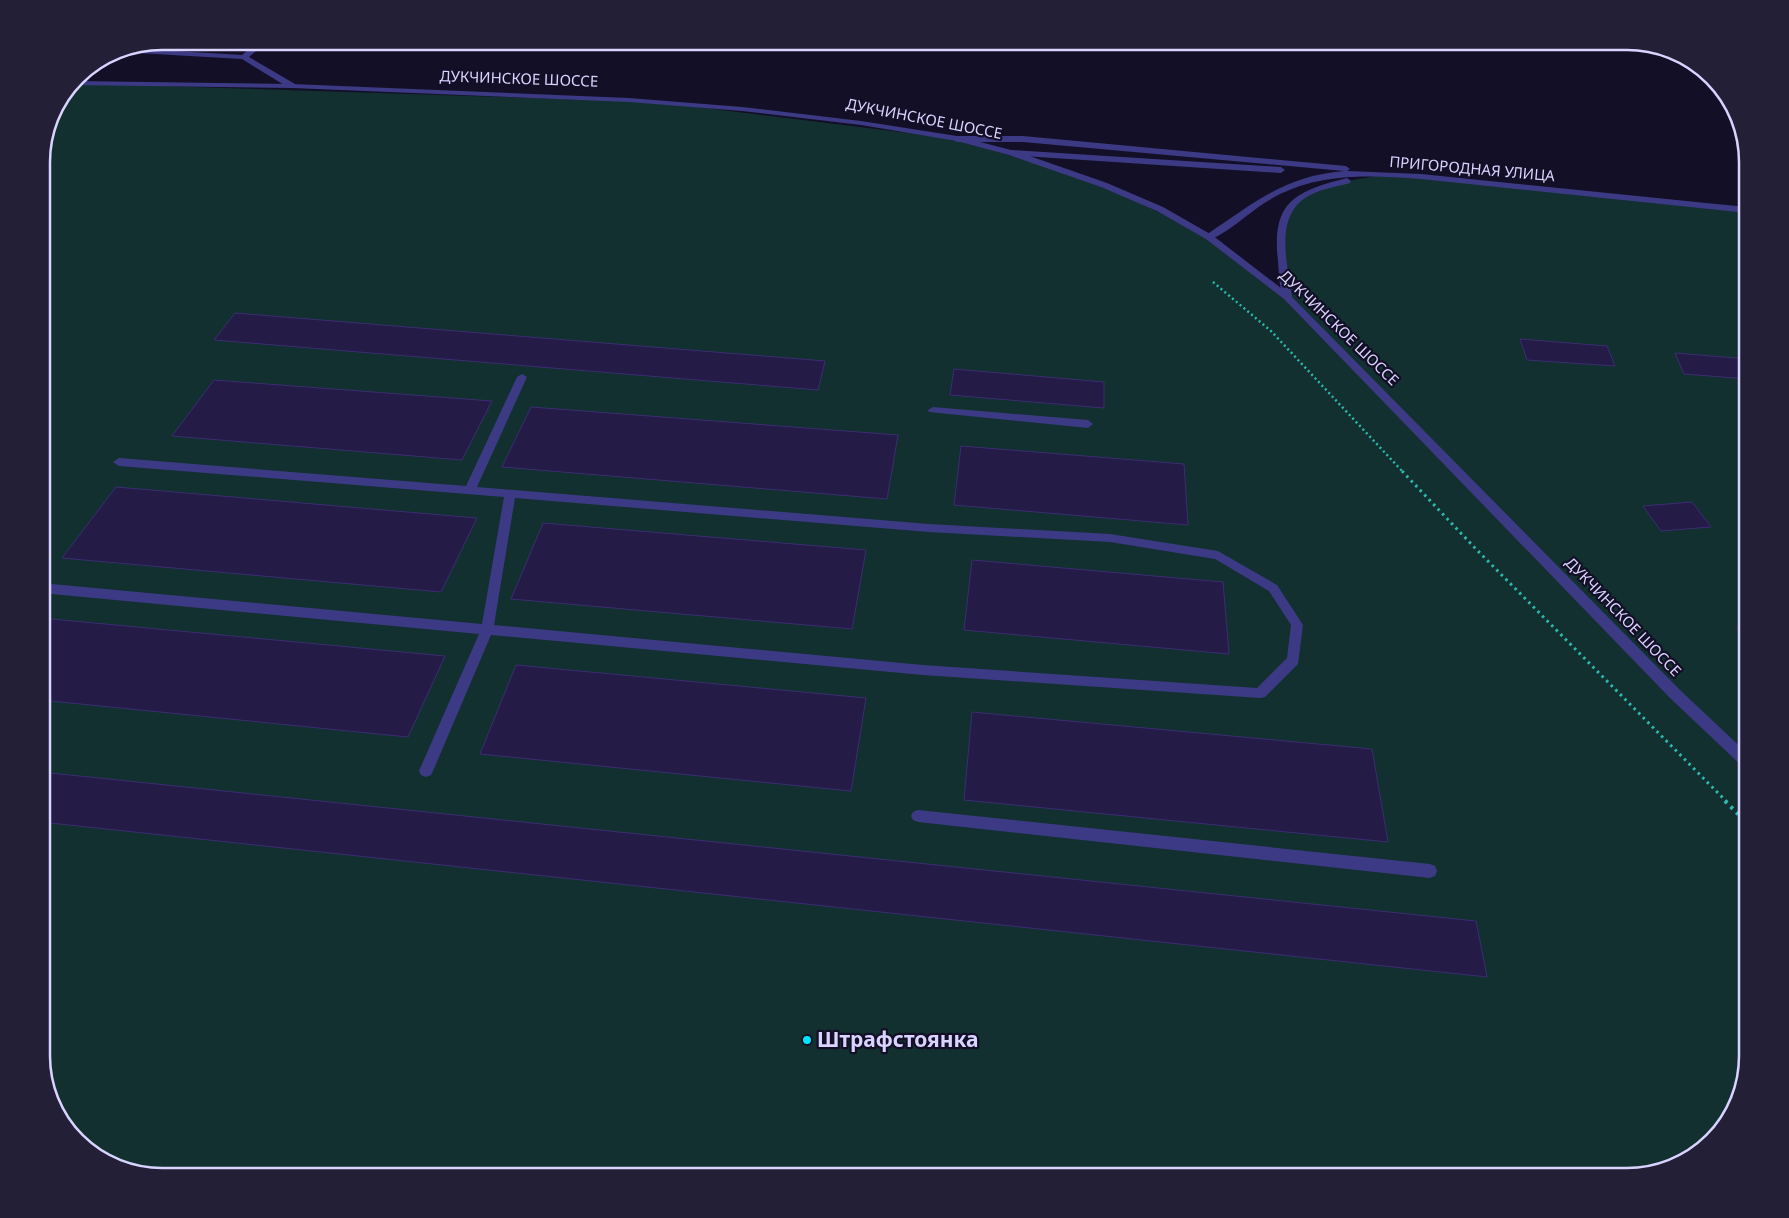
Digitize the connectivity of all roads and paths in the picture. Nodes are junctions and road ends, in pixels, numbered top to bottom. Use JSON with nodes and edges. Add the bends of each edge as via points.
{"nodes":[{"id":1,"x":253,"y":50,"type":"edge"},
{"id":2,"x":144,"y":51,"type":"edge"},
{"id":3,"x":244,"y":57,"type":"junction"},
{"id":4,"x":83,"y":83,"type":"edge"},
{"id":5,"x":292,"y":86,"type":"junction"},
{"id":6,"x":957,"y":139,"type":"junction"},
{"id":7,"x":1012,"y":152,"type":"junction"},
{"id":8,"x":1388,"y":174,"type":"junction"},
{"id":9,"x":1739,"y":209,"type":"edge"},
{"id":10,"x":1209,"y":237,"type":"junction"},
{"id":11,"x":1213,"y":282,"type":"dead end"},
{"id":12,"x":1287,"y":297,"type":"junction"},
{"id":13,"x":522,"y":377,"type":"dead end"},
{"id":14,"x":934,"y":410,"type":"dead end"},
{"id":15,"x":1088,"y":424,"type":"dead end"},
{"id":16,"x":119,"y":462,"type":"dead end"},
{"id":17,"x":470,"y":490,"type":"junction"},
{"id":18,"x":510,"y":494,"type":"junction"},
{"id":19,"x":50,"y":589,"type":"edge"},
{"id":20,"x":487,"y":629,"type":"junction"},
{"id":21,"x":1739,"y":754,"type":"edge"},
{"id":22,"x":426,"y":771,"type":"dead end"},
{"id":23,"x":1739,"y":815,"type":"edge"},
{"id":24,"x":918,"y":816,"type":"dead end"},
{"id":25,"x":1430,"y":871,"type":"dead end"}],
"edges":[{"from":1,"to":3,"type":"street"},
{"from":2,"to":3,"type":"street"},
{"from":3,"to":5,"type":"street"},
{"from":4,"to":5,"type":"street","name":"ДУКЧИНСКОЕ ШОССЕ"},
{"from":5,"to":6,"type":"street","name":"ДУКЧИНСКОЕ ШОССЕ","via":[[629,100],[823,118]]},
{"from":6,"to":7,"type":"street","name":"ДУКЧИНСКОЕ ШОССЕ"},
{"from":6,"to":8,"type":"street","via":[[1032,140]]},
{"from":7,"to":8,"type":"street","via":[[1238,168]]},
{"from":7,"to":10,"type":"street","name":"ДУКЧИНСКОЕ ШОССЕ","via":[[1160,209]]},
{"from":8,"to":9,"type":"street","name":"ПРИГОРОДНАЯ УЛИЦА"},
{"from":8,"to":10,"type":"street","name":"ПРИГОРОДНАЯ УЛИЦА","via":[[1313,178],[1295,183]]},
{"from":8,"to":12,"type":"street","via":[[1322,187],[1295,202],[1280,231]]},
{"from":10,"to":12,"type":"street","name":"ДУКЧИНСКОЕ ШОССЕ"},
{"from":11,"to":23,"type":"path","via":[[1271,332],[1474,547]]},
{"from":12,"to":21,"type":"street","name":"ДУКЧИНСКОЕ ШОССЕ","via":[[1675,694]]},
{"from":13,"to":17,"type":"street"},
{"from":14,"to":15,"type":"street"},
{"from":16,"to":17,"type":"street"},
{"from":17,"to":18,"type":"street"},
{"from":18,"to":20,"type":"street"},
{"from":18,"to":20,"type":"street","via":[[929,528],[1110,538],[1218,555],[1273,588],[1297,624],[1293,660],[1260,693],[923,670]]},
{"from":19,"to":20,"type":"street"},
{"from":20,"to":22,"type":"street"},
{"from":24,"to":25,"type":"street"}]}
